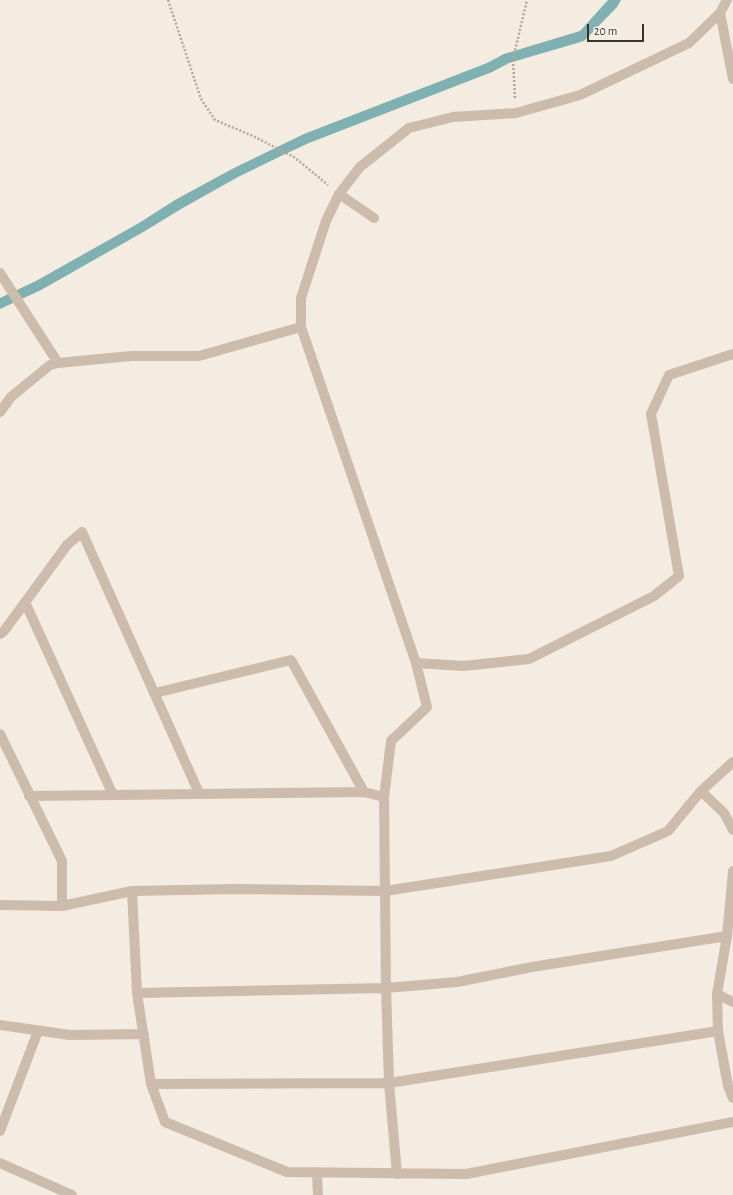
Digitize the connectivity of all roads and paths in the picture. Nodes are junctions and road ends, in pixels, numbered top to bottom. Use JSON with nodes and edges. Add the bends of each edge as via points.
{"nodes":[{"id":1,"x":168,"y":0,"type":"edge"},
{"id":2,"x":527,"y":0,"type":"edge"},
{"id":3,"x":728,"y":0,"type":"edge"},
{"id":4,"x":720,"y":13,"type":"junction"},
{"id":5,"x":733,"y":79,"type":"edge"},
{"id":6,"x":516,"y":113,"type":"junction"},
{"id":7,"x":339,"y":194,"type":"junction"},
{"id":8,"x":374,"y":218,"type":"dead end"},
{"id":9,"x":0,"y":273,"type":"edge"},
{"id":10,"x":301,"y":327,"type":"junction"},
{"id":11,"x":733,"y":354,"type":"edge"},
{"id":12,"x":58,"y":363,"type":"junction"},
{"id":13,"x":0,"y":412,"type":"edge"},
{"id":14,"x":25,"y":602,"type":"junction"},
{"id":15,"x":0,"y":634,"type":"edge"},
{"id":16,"x":416,"y":664,"type":"junction"},
{"id":17,"x":155,"y":693,"type":"junction"},
{"id":18,"x":0,"y":734,"type":"edge"},
{"id":19,"x":733,"y":762,"type":"edge"},
{"id":20,"x":701,"y":791,"type":"junction"},
{"id":21,"x":364,"y":792,"type":"junction"},
{"id":22,"x":199,"y":793,"type":"junction"},
{"id":23,"x":113,"y":795,"type":"junction"},
{"id":24,"x":29,"y":796,"type":"junction"},
{"id":25,"x":384,"y":798,"type":"junction"},
{"id":26,"x":733,"y":830,"type":"edge"},
{"id":27,"x":733,"y":870,"type":"edge"},
{"id":28,"x":132,"y":891,"type":"junction"},
{"id":29,"x":385,"y":891,"type":"junction"},
{"id":30,"x":0,"y":905,"type":"edge"},
{"id":31,"x":62,"y":906,"type":"junction"},
{"id":32,"x":727,"y":936,"type":"junction"},
{"id":33,"x":386,"y":988,"type":"junction"},
{"id":34,"x":137,"y":993,"type":"junction"},
{"id":35,"x":717,"y":994,"type":"junction"},
{"id":36,"x":733,"y":1002,"type":"edge"},
{"id":37,"x":0,"y":1025,"type":"edge"},
{"id":38,"x":38,"y":1031,"type":"junction"},
{"id":39,"x":718,"y":1031,"type":"junction"},
{"id":40,"x":144,"y":1034,"type":"junction"},
{"id":41,"x":389,"y":1083,"type":"junction"},
{"id":42,"x":151,"y":1084,"type":"junction"},
{"id":43,"x":733,"y":1098,"type":"edge"},
{"id":44,"x":733,"y":1122,"type":"edge"},
{"id":45,"x":0,"y":1130,"type":"edge"},
{"id":46,"x":0,"y":1163,"type":"edge"},
{"id":47,"x":317,"y":1173,"type":"junction"},
{"id":48,"x":397,"y":1174,"type":"junction"},
{"id":49,"x":72,"y":1195,"type":"edge"},
{"id":50,"x":318,"y":1195,"type":"edge"}],
"edges":[{"from":1,"to":7,"type":"path","via":[[201,99],[215,120],[294,157]]},
{"from":2,"to":6,"type":"path","via":[[514,59]]},
{"from":3,"to":4,"type":"street"},
{"from":4,"to":5,"type":"street"},
{"from":4,"to":6,"type":"street","via":[[689,43],[580,95]]},
{"from":6,"to":7,"type":"street","via":[[453,117],[409,128],[360,167]]},
{"from":7,"to":8,"type":"street"},
{"from":7,"to":10,"type":"street","via":[[326,221],[301,298]]},
{"from":9,"to":12,"type":"street"},
{"from":10,"to":12,"type":"street","via":[[199,356],[131,356]]},
{"from":10,"to":16,"type":"street"},
{"from":11,"to":16,"type":"street","via":[[669,375],[652,414],[679,576],[654,596],[529,659],[464,666]]},
{"from":12,"to":13,"type":"street","via":[[50,366],[11,397]]},
{"from":14,"to":15,"type":"street"},
{"from":14,"to":17,"type":"street","via":[[67,545],[82,532]]},
{"from":14,"to":23,"type":"street"},
{"from":16,"to":25,"type":"street","via":[[427,707],[391,741]]},
{"from":17,"to":21,"type":"street","via":[[291,660]]},
{"from":17,"to":22,"type":"street"},
{"from":18,"to":24,"type":"street"},
{"from":19,"to":20,"type":"street"},
{"from":20,"to":26,"type":"street","via":[[724,813]]},
{"from":20,"to":29,"type":"street","via":[[668,831],[612,856]]},
{"from":21,"to":22,"type":"street"},
{"from":21,"to":25,"type":"street"},
{"from":22,"to":23,"type":"street"},
{"from":23,"to":24,"type":"street"},
{"from":24,"to":31,"type":"street","via":[[62,861]]},
{"from":25,"to":29,"type":"street"},
{"from":27,"to":32,"type":"street"},
{"from":28,"to":29,"type":"street"},
{"from":28,"to":31,"type":"street"},
{"from":28,"to":34,"type":"street"},
{"from":29,"to":33,"type":"street"},
{"from":30,"to":31,"type":"street"},
{"from":32,"to":33,"type":"street","via":[[532,967],[457,982]]},
{"from":32,"to":35,"type":"street"},
{"from":33,"to":34,"type":"street"},
{"from":33,"to":41,"type":"street"},
{"from":34,"to":40,"type":"street"},
{"from":35,"to":36,"type":"street"},
{"from":35,"to":39,"type":"street"},
{"from":37,"to":38,"type":"street"},
{"from":38,"to":40,"type":"street","via":[[70,1035]]},
{"from":38,"to":45,"type":"street"},
{"from":39,"to":41,"type":"street"},
{"from":39,"to":43,"type":"street","via":[[728,1086]]},
{"from":40,"to":42,"type":"street"},
{"from":41,"to":42,"type":"street"},
{"from":41,"to":48,"type":"street"},
{"from":42,"to":47,"type":"street","via":[[166,1122],[287,1172]]},
{"from":44,"to":48,"type":"street","via":[[466,1174]]},
{"from":46,"to":49,"type":"street"},
{"from":47,"to":48,"type":"street"},
{"from":47,"to":50,"type":"street"}]}
